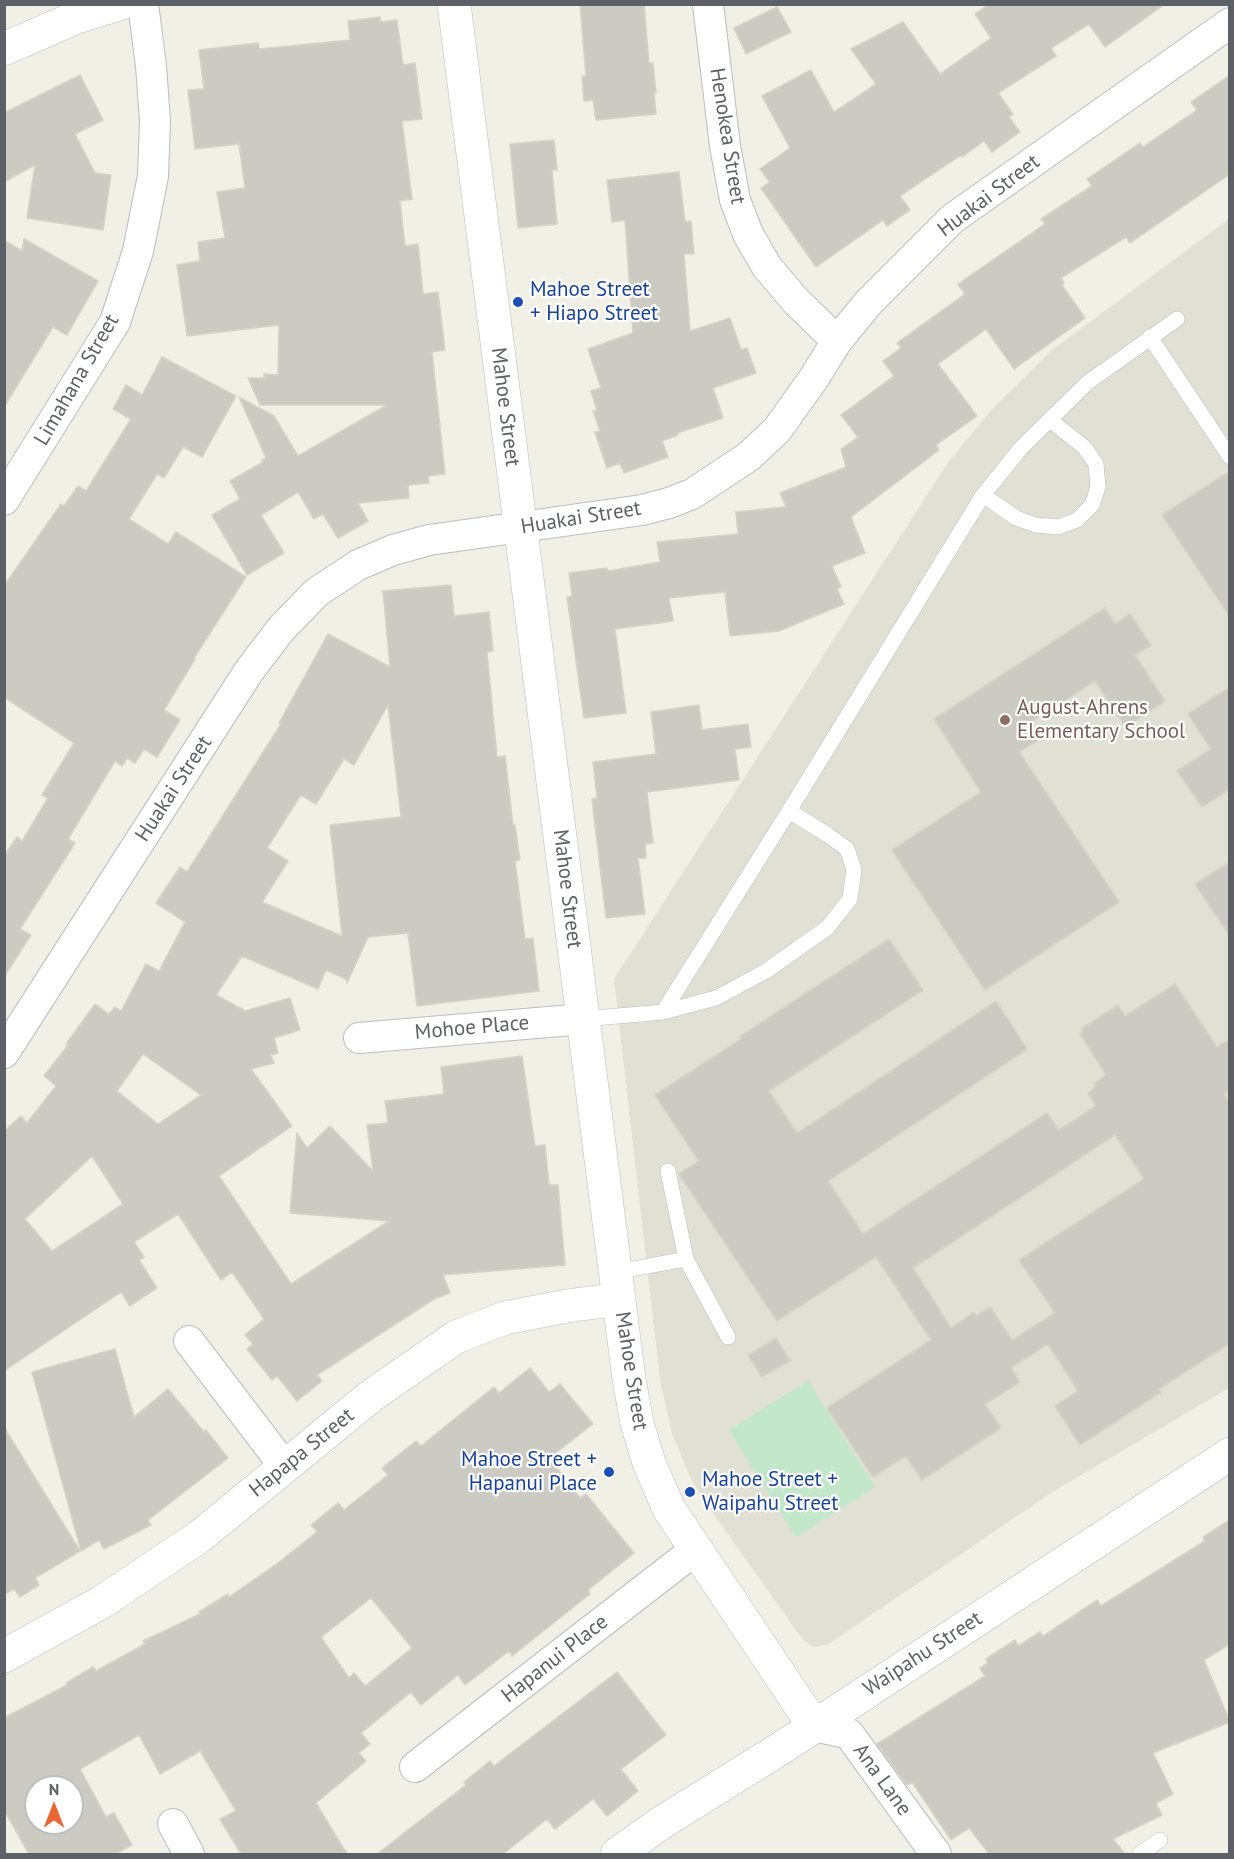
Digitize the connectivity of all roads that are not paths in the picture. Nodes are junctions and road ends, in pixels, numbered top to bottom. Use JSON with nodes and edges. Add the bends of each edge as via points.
{"nodes":[{"id":1,"x":119,"y":4,"type":"edge"},
{"id":2,"x":143,"y":4,"type":"edge"},
{"id":3,"x":454,"y":4,"type":"edge"},
{"id":4,"x":708,"y":4,"type":"edge"},
{"id":5,"x":1230,"y":23,"type":"edge"},
{"id":6,"x":4,"y":49,"type":"edge"},
{"id":7,"x":1177,"y":319,"type":"dead end"},
{"id":8,"x":1150,"y":337,"type":"junction"},
{"id":9,"x":837,"y":341,"type":"junction"},
{"id":10,"x":1050,"y":420,"type":"junction"},
{"id":11,"x":1230,"y":457,"type":"edge"},
{"id":12,"x":982,"y":495,"type":"junction"},
{"id":13,"x":4,"y":500,"type":"edge"},
{"id":14,"x":520,"y":527,"type":"junction"},
{"id":15,"x":789,"y":812,"type":"junction"},
{"id":16,"x":663,"y":1012,"type":"junction"},
{"id":17,"x":584,"y":1019,"type":"junction"},
{"id":18,"x":359,"y":1038,"type":"dead end"},
{"id":19,"x":4,"y":1053,"type":"edge"},
{"id":20,"x":668,"y":1171,"type":"dead end"},
{"id":21,"x":686,"y":1258,"type":"junction"},
{"id":22,"x":617,"y":1286,"type":"junction"},
{"id":23,"x":728,"y":1337,"type":"dead end"},
{"id":24,"x":189,"y":1341,"type":"dead end"},
{"id":25,"x":1230,"y":1454,"type":"edge"},
{"id":26,"x":285,"y":1467,"type":"junction"},
{"id":27,"x":695,"y":1550,"type":"junction"},
{"id":28,"x":4,"y":1656,"type":"edge"},
{"id":29,"x":814,"y":1726,"type":"junction"},
{"id":30,"x":415,"y":1767,"type":"dead end"},
{"id":31,"x":173,"y":1824,"type":"dead end"},
{"id":32,"x":1160,"y":1840,"type":"dead end"},
{"id":33,"x":189,"y":1854,"type":"edge"},
{"id":34,"x":617,"y":1854,"type":"edge"},
{"id":35,"x":936,"y":1854,"type":"edge"},
{"id":36,"x":1140,"y":1854,"type":"edge"}],
"edges":[{"from":1,"to":6,"type":"street","via":[[77,17]]},
{"from":2,"to":13,"type":"street","name":"Limahana Street","via":[[155,121],[153,176],[138,251],[115,322]]},
{"from":3,"to":14,"type":"street","name":"Mahoe Street"},
{"from":4,"to":9,"type":"street","name":"Henokea Street","via":[[725,146],[741,217],[767,267]]},
{"from":5,"to":9,"type":"street","name":"Huakai Street","via":[[952,219]]},
{"from":7,"to":8,"type":"lane"},
{"from":8,"to":10,"type":"lane","via":[[1087,383]]},
{"from":8,"to":11,"type":"lane"},
{"from":9,"to":14,"type":"street","name":"Huakai Street","via":[[777,430],[748,458],[692,494],[642,510]]},
{"from":10,"to":12,"type":"lane"},
{"from":10,"to":12,"type":"lane","via":[[1084,447],[1096,464],[1098,487],[1092,505],[1077,520],[1058,527],[1035,525],[1016,518]]},
{"from":12,"to":15,"type":"lane"},
{"from":14,"to":17,"type":"street","name":"Mahoe Street"},
{"from":14,"to":19,"type":"street","name":"Huakai Street","via":[[429,540],[393,550],[358,565],[317,592],[281,629],[249,671]]},
{"from":15,"to":16,"type":"lane"},
{"from":15,"to":16,"type":"lane","via":[[847,849],[854,868],[850,899],[827,928],[765,971],[716,998]]},
{"from":16,"to":17,"type":"lane"},
{"from":17,"to":18,"type":"street","name":"Mohoe Place"},
{"from":17,"to":22,"type":"street","name":"Mahoe Street"},
{"from":20,"to":21,"type":"lane"},
{"from":21,"to":22,"type":"lane"},
{"from":21,"to":23,"type":"lane"},
{"from":22,"to":26,"type":"street","name":"Hapapa Street","via":[[567,1306],[505,1318],[456,1337],[371,1396]]},
{"from":22,"to":27,"type":"street","name":"Mahoe Street","via":[[637,1423],[669,1509]]},
{"from":24,"to":26,"type":"street"},
{"from":25,"to":29,"type":"street","name":"Waipahu Street"},
{"from":26,"to":28,"type":"street","name":"Hapapa Street","via":[[199,1537],[102,1602]]},
{"from":27,"to":29,"type":"street","name":"Mahoe Street"},
{"from":27,"to":30,"type":"street","name":"Hapanui Place"},
{"from":29,"to":34,"type":"street","name":"Waipahu Street"},
{"from":29,"to":35,"type":"street","name":"Ana Lane","via":[[849,1734]]},
{"from":31,"to":33,"type":"street"},
{"from":32,"to":36,"type":"lane"}]}
